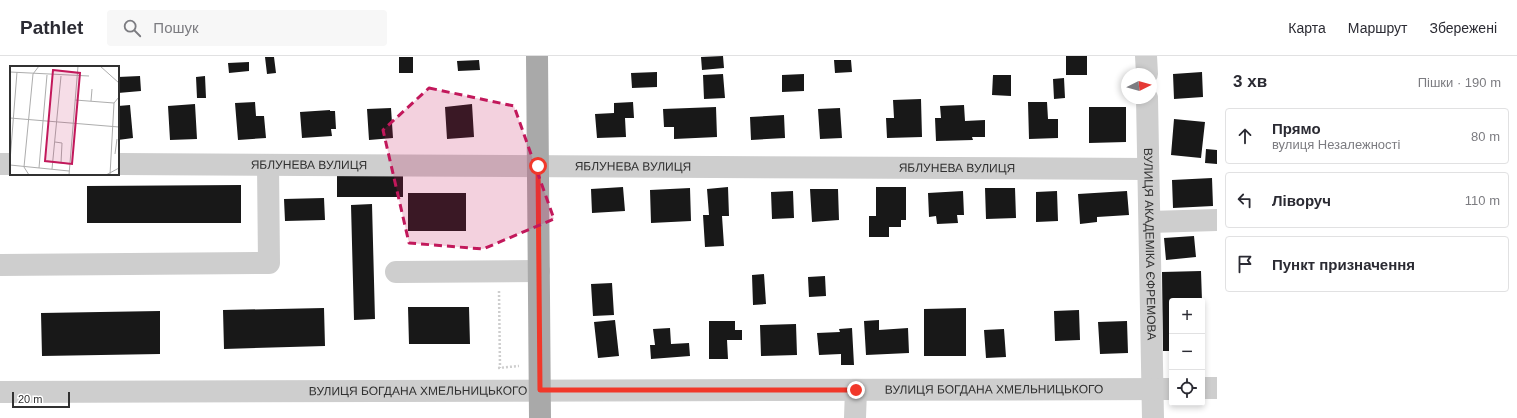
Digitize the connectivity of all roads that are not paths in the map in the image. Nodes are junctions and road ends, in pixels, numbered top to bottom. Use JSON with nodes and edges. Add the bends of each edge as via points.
{"nodes":[{"id":1,"x":537,"y":56,"type":"edge"},
{"id":2,"x":1146,"y":56,"type":"edge"},
{"id":3,"x":1147,"y":68,"type":"edge"},
{"id":4,"x":1147,"y":104,"type":"edge"},
{"id":5,"x":119,"y":164,"type":"edge"},
{"id":6,"x":268,"y":165,"type":"junction"},
{"id":7,"x":538,"y":166,"type":"junction"},
{"id":8,"x":1148,"y":169,"type":"junction"},
{"id":9,"x":1217,"y":220,"type":"edge"},
{"id":10,"x":1150,"y":222,"type":"junction"},
{"id":11,"x":0,"y":265,"type":"edge"},
{"id":12,"x":538,"y":271,"type":"junction"},
{"id":13,"x":396,"y":272,"type":"dead end"},
{"id":14,"x":1205,"y":388,"type":"edge"},
{"id":15,"x":1217,"y":388,"type":"edge"},
{"id":16,"x":1162,"y":389,"type":"edge"},
{"id":17,"x":540,"y":390,"type":"junction"},
{"id":18,"x":856,"y":390,"type":"junction"},
{"id":19,"x":0,"y":392,"type":"edge"},
{"id":20,"x":540,"y":418,"type":"edge"},
{"id":21,"x":855,"y":418,"type":"edge"},
{"id":22,"x":1153,"y":418,"type":"edge"}],
"edges":[{"from":1,"to":7,"type":"main road"},
{"from":2,"to":3,"type":"street"},
{"from":4,"to":8,"type":"street","name":"ВУЛИЦЯ АКАДЕМІКА ЄФРЕМОВА"},
{"from":5,"to":6,"type":"street","name":"ЯБЛУНЕВА ВУЛИЦЯ"},
{"from":6,"to":7,"type":"street","name":"ЯБЛУНЕВА ВУЛИЦЯ"},
{"from":6,"to":11,"type":"street","via":[[269,263]]},
{"from":7,"to":8,"type":"street","name":"ЯБЛУНЕВА ВУЛИЦЯ"},
{"from":7,"to":12,"type":"main road"},
{"from":8,"to":10,"type":"street","name":"ВУЛИЦЯ АКАДЕМІКА ЄФРЕМОВА"},
{"from":9,"to":10,"type":"street"},
{"from":10,"to":16,"type":"street","name":"ВУЛИЦЯ АКАДЕМІКА ЄФРЕМОВА"},
{"from":12,"to":13,"type":"street"},
{"from":12,"to":17,"type":"main road"},
{"from":14,"to":15,"type":"street"},
{"from":16,"to":18,"type":"street","name":"ВУЛИЦЯ БОГДАНА ХМЕЛЬНИЦЬКОГО"},
{"from":16,"to":22,"type":"street","name":"ВУЛИЦЯ АКАДЕМІКА ЄФРЕМОВА"},
{"from":17,"to":18,"type":"street","name":"ВУЛИЦЯ БОГДАНА ХМЕЛЬНИЦЬКОГО"},
{"from":17,"to":19,"type":"street","name":"ВУЛИЦЯ БОГДАНА ХМЕЛЬНИЦЬКОГО"},
{"from":17,"to":20,"type":"main road"},
{"from":18,"to":21,"type":"street"}]}
